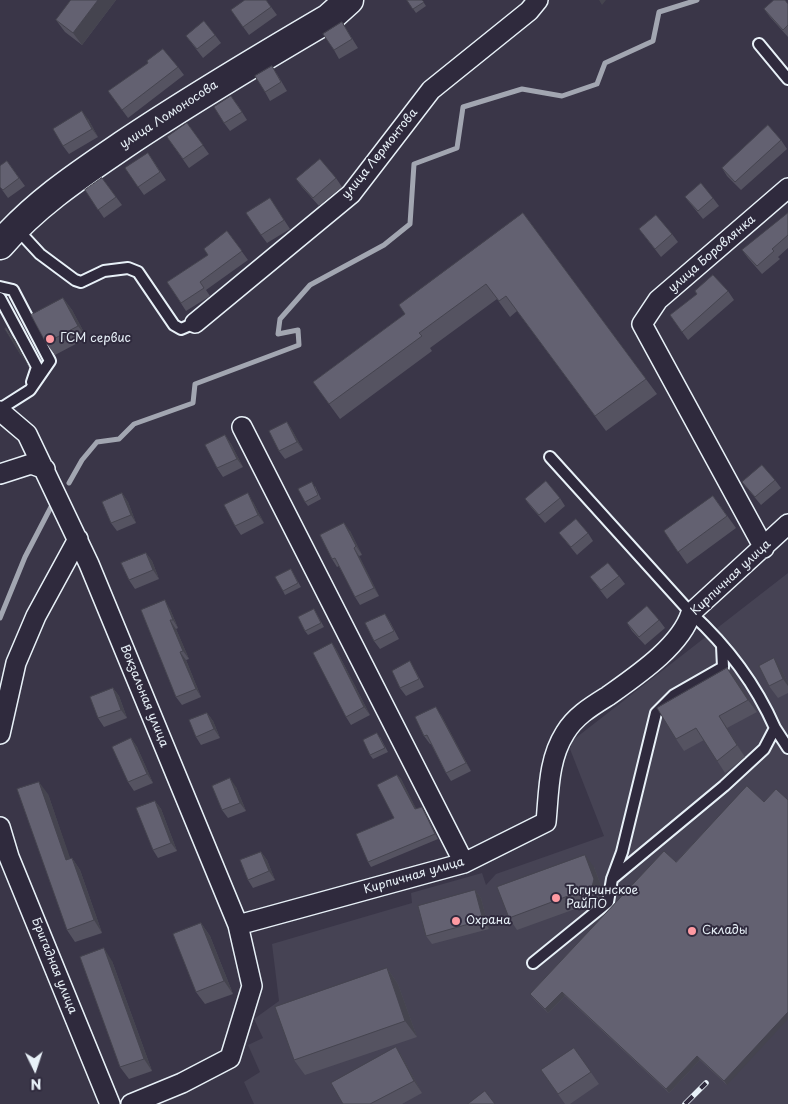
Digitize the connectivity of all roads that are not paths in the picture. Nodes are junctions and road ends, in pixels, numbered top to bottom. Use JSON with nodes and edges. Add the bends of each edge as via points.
{"nodes":[{"id":1,"x":348,"y":0,"type":"edge"},
{"id":2,"x":538,"y":0,"type":"edge"},
{"id":3,"x":758,"y":44,"type":"dead end"},
{"id":4,"x":788,"y":79,"type":"edge"},
{"id":5,"x":788,"y":188,"type":"edge"},
{"id":6,"x":7,"y":236,"type":"edge"},
{"id":7,"x":0,"y":287,"type":"edge"},
{"id":8,"x":0,"y":298,"type":"edge"},
{"id":9,"x":195,"y":323,"type":"joint"},
{"id":10,"x":30,"y":390,"type":"junction"},
{"id":11,"x":0,"y":410,"type":"edge"},
{"id":12,"x":242,"y":427,"type":"dead end"},
{"id":13,"x":550,"y":457,"type":"dead end"},
{"id":14,"x":46,"y":469,"type":"junction"},
{"id":15,"x":0,"y":474,"type":"edge"},
{"id":16,"x":785,"y":533,"type":"edge"},
{"id":17,"x":78,"y":539,"type":"junction"},
{"id":18,"x":764,"y":548,"type":"junction"},
{"id":19,"x":691,"y":613,"type":"junction"},
{"id":20,"x":722,"y":645,"type":"junction"},
{"id":21,"x":776,"y":728,"type":"junction"},
{"id":22,"x":0,"y":734,"type":"edge"},
{"id":23,"x":788,"y":748,"type":"edge"},
{"id":24,"x":0,"y":826,"type":"edge"},
{"id":25,"x":464,"y":863,"type":"junction"},
{"id":26,"x":612,"y":879,"type":"junction"},
{"id":27,"x":238,"y":925,"type":"junction"},
{"id":28,"x":533,"y":963,"type":"dead end"},
{"id":29,"x":110,"y":1104,"type":"edge"},
{"id":30,"x":131,"y":1104,"type":"edge"}],
"edges":[{"from":1,"to":6,"type":"main road","name":"улица Ломоносова","via":[[329,18],[192,99],[72,180]]},
{"from":2,"to":9,"type":"street","name":"улица Лермонтова","via":[[432,90],[351,194]]},
{"from":3,"to":4,"type":"lane"},
{"from":5,"to":18,"type":"street","name":"улица Боровлянка","via":[[658,300],[642,324]]},
{"from":6,"to":9,"type":"lane","via":[[81,282],[104,271],[128,268],[138,272],[174,325],[181,329]]},
{"from":7,"to":10,"type":"lane","via":[[13,290],[50,361]]},
{"from":8,"to":10,"type":"lane","via":[[37,366]]},
{"from":10,"to":11,"type":"lane"},
{"from":11,"to":14,"type":"street","name":"Вокзальная улица","via":[[27,434]]},
{"from":12,"to":25,"type":"street"},
{"from":13,"to":19,"type":"lane"},
{"from":14,"to":15,"type":"street","via":[[31,464]]},
{"from":14,"to":17,"type":"street","name":"Вокзальная улица"},
{"from":16,"to":18,"type":"street","name":"Кирпичная улица"},
{"from":17,"to":22,"type":"street","via":[[36,616],[16,663]]},
{"from":17,"to":27,"type":"street","name":"Вокзальная улица"},
{"from":18,"to":19,"type":"street","name":"Кирпичная улица"},
{"from":19,"to":20,"type":"lane"},
{"from":19,"to":25,"type":"street","name":"Кирпичная улица","via":[[688,624],[672,644],[625,684],[579,716],[565,732],[552,763],[546,822]]},
{"from":20,"to":21,"type":"lane","via":[[763,700]]},
{"from":20,"to":26,"type":"lane","via":[[723,667],[674,696],[656,713],[622,852]]},
{"from":21,"to":23,"type":"lane"},
{"from":21,"to":26,"type":"lane","via":[[757,755]]},
{"from":24,"to":29,"type":"street","name":"Бригадная улица","via":[[9,857]]},
{"from":25,"to":27,"type":"street","name":"Кирпичная улица"},
{"from":26,"to":28,"type":"lane","via":[[608,902]]},
{"from":27,"to":30,"type":"street","name":"Вокзальная улица","via":[[252,986],[230,1058]]}]}
